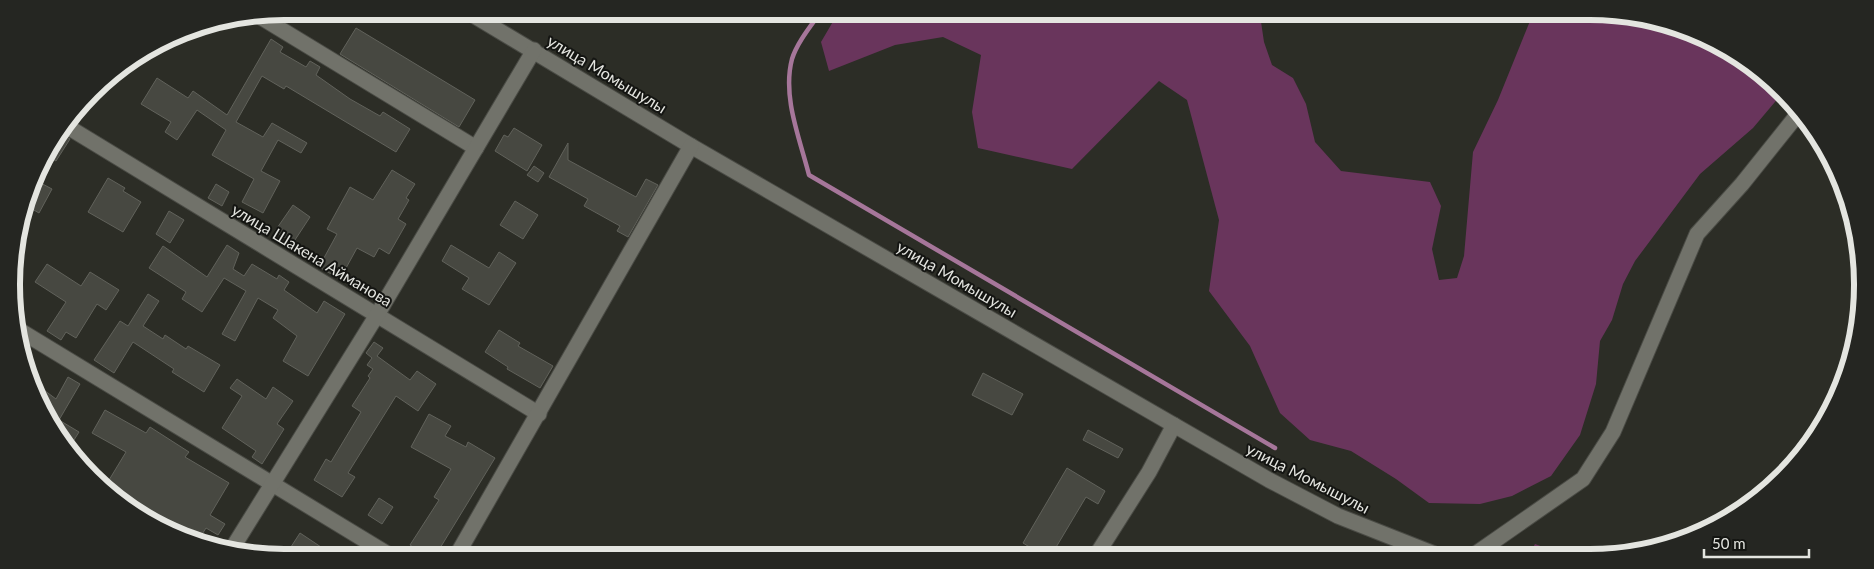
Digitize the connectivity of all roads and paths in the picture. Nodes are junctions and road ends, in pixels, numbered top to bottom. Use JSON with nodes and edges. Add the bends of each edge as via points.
{"nodes":[{"id":1,"x":482,"y":20,"type":"edge"},
{"id":2,"x":267,"y":21,"type":"edge"},
{"id":3,"x":534,"y":50,"type":"junction"},
{"id":4,"x":1795,"y":118,"type":"edge"},
{"id":5,"x":71,"y":129,"type":"edge"},
{"id":6,"x":691,"y":146,"type":"junction"},
{"id":7,"x":476,"y":148,"type":"junction"},
{"id":8,"x":377,"y":315,"type":"junction"},
{"id":9,"x":25,"y":333,"type":"edge"},
{"id":10,"x":539,"y":414,"type":"junction"},
{"id":11,"x":1174,"y":425,"type":"junction"},
{"id":12,"x":272,"y":483,"type":"junction"},
{"id":13,"x":235,"y":544,"type":"edge"},
{"id":14,"x":379,"y":549,"type":"edge"},
{"id":15,"x":460,"y":549,"type":"edge"},
{"id":16,"x":1100,"y":549,"type":"edge"},
{"id":17,"x":1422,"y":549,"type":"edge"},
{"id":18,"x":1483,"y":549,"type":"edge"}],
"edges":[{"from":1,"to":3,"type":"street","name":"улица Момышулы"},
{"from":2,"to":7,"type":"street"},
{"from":3,"to":6,"type":"street","name":"улица Момышулы"},
{"from":3,"to":7,"type":"street"},
{"from":4,"to":18,"type":"street","via":[[1697,234],[1613,432],[1583,479]]},
{"from":5,"to":8,"type":"street","name":"улица Шакена Айманова"},
{"from":6,"to":10,"type":"street"},
{"from":6,"to":11,"type":"street","name":"улица Момышулы"},
{"from":7,"to":8,"type":"street"},
{"from":8,"to":10,"type":"street","name":"улица Шакена Айманова"},
{"from":8,"to":12,"type":"street"},
{"from":9,"to":12,"type":"street"},
{"from":10,"to":15,"type":"street"},
{"from":11,"to":16,"type":"street","via":[[1149,472]]},
{"from":11,"to":17,"type":"street","name":"улица Момышулы","via":[[1338,516]]},
{"from":12,"to":13,"type":"street"},
{"from":12,"to":14,"type":"street"}]}
